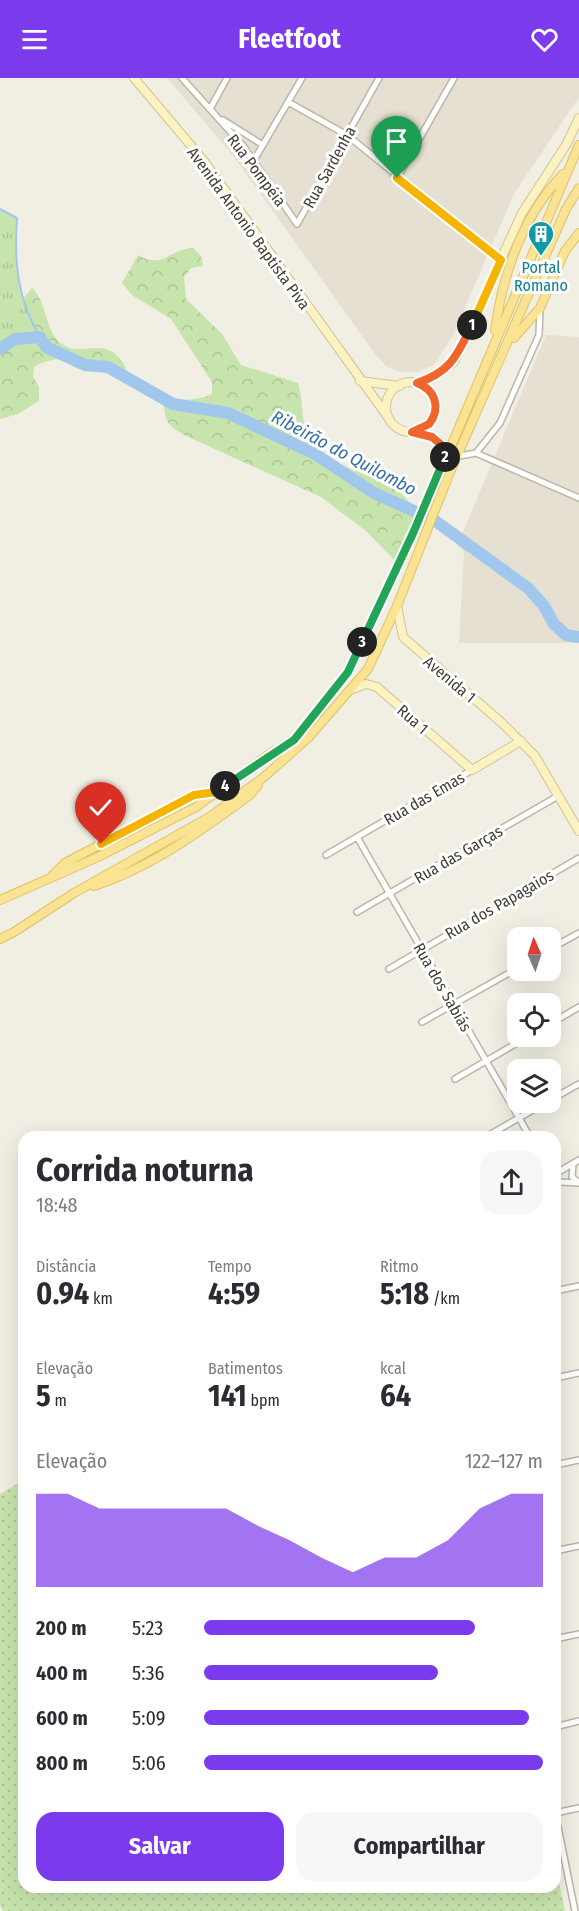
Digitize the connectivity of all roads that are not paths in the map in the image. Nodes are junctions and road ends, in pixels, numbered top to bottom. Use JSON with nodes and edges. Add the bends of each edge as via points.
{"nodes":[{"id":1,"x":134,"y":78,"type":"edge"},
{"id":2,"x":182,"y":78,"type":"edge"},
{"id":3,"x":227,"y":78,"type":"edge"},
{"id":4,"x":302,"y":78,"type":"edge"},
{"id":5,"x":379,"y":78,"type":"edge"},
{"id":6,"x":454,"y":78,"type":"edge"},
{"id":7,"x":288,"y":102,"type":"junction"},
{"id":8,"x":210,"y":109,"type":"junction"},
{"id":9,"x":216,"y":116,"type":"junction"},
{"id":10,"x":579,"y":118,"type":"edge"},
{"id":11,"x":347,"y":135,"type":"junction"},
{"id":12,"x":263,"y":145,"type":"junction"},
{"id":13,"x":579,"y":145,"type":"edge"},
{"id":14,"x":253,"y":162,"type":"junction"},
{"id":15,"x":568,"y":169,"type":"junction"},
{"id":16,"x":397,"y":178,"type":"junction"},
{"id":17,"x":579,"y":188,"type":"edge"},
{"id":18,"x":297,"y":224,"type":"joint"},
{"id":19,"x":579,"y":233,"type":"edge"},
{"id":20,"x":501,"y":260,"type":"junction"},
{"id":21,"x":540,"y":308,"type":"junction"},
{"id":22,"x":493,"y":342,"type":"junction"},
{"id":23,"x":508,"y":345,"type":"junction"},
{"id":24,"x":360,"y":381,"type":"junction"},
{"id":25,"x":417,"y":383,"type":"junction"},
{"id":26,"x":399,"y":386,"type":"junction"},
{"id":27,"x":390,"y":420,"type":"junction"},
{"id":28,"x":412,"y":432,"type":"junction"},
{"id":29,"x":476,"y":453,"type":"junction"},
{"id":30,"x":459,"y":456,"type":"junction"},
{"id":31,"x":445,"y":458,"type":"junction"},
{"id":32,"x":579,"y":498,"type":"edge"},
{"id":33,"x":397,"y":606,"type":"junction"},
{"id":34,"x":349,"y":691,"type":"junction"},
{"id":35,"x":521,"y":741,"type":"junction"},
{"id":36,"x":472,"y":770,"type":"junction"},
{"id":37,"x":558,"y":796,"type":"junction"},
{"id":38,"x":579,"y":831,"type":"edge"},
{"id":39,"x":357,"y":837,"type":"junction"},
{"id":40,"x":326,"y":855,"type":"dead end"},
{"id":41,"x":579,"y":858,"type":"edge"},
{"id":42,"x":389,"y":893,"type":"junction"},
{"id":43,"x":0,"y":900,"type":"edge"},
{"id":44,"x":357,"y":912,"type":"dead end"},
{"id":45,"x":0,"y":933,"type":"edge"},
{"id":46,"x":14,"y":933,"type":"junction"},
{"id":47,"x":579,"y":933,"type":"edge"},
{"id":48,"x":0,"y":939,"type":"edge"},
{"id":49,"x":561,"y":943,"type":"edge"},
{"id":50,"x":421,"y":950,"type":"junction"},
{"id":51,"x":389,"y":969,"type":"dead end"},
{"id":52,"x":507,"y":974,"type":"edge"},
{"id":53,"x":454,"y":1005,"type":"junction"},
{"id":54,"x":579,"y":1007,"type":"edge"},
{"id":55,"x":561,"y":1018,"type":"edge"},
{"id":56,"x":422,"y":1022,"type":"dead end"},
{"id":57,"x":510,"y":1047,"type":"edge"},
{"id":58,"x":486,"y":1061,"type":"junction"},
{"id":59,"x":455,"y":1079,"type":"dead end"},
{"id":60,"x":579,"y":1084,"type":"edge"},
{"id":61,"x":561,"y":1094,"type":"edge"},
{"id":62,"x":528,"y":1113,"type":"edge"},
{"id":63,"x":519,"y":1118,"type":"junction"},
{"id":64,"x":496,"y":1131,"type":"edge"},
{"id":65,"x":527,"y":1131,"type":"edge"},
{"id":66,"x":579,"y":1161,"type":"edge"},
{"id":67,"x":573,"y":1164,"type":"junction"},
{"id":68,"x":561,"y":1172,"type":"edge"},
{"id":69,"x":561,"y":1182,"type":"edge"},
{"id":70,"x":579,"y":1183,"type":"edge"},
{"id":71,"x":579,"y":1286,"type":"edge"},
{"id":72,"x":561,"y":1290,"type":"edge"},
{"id":73,"x":579,"y":1373,"type":"edge"},
{"id":74,"x":561,"y":1377,"type":"edge"},
{"id":75,"x":579,"y":1460,"type":"edge"},
{"id":76,"x":561,"y":1464,"type":"edge"},
{"id":77,"x":579,"y":1546,"type":"edge"},
{"id":78,"x":561,"y":1550,"type":"edge"},
{"id":79,"x":579,"y":1634,"type":"edge"},
{"id":80,"x":561,"y":1638,"type":"edge"},
{"id":81,"x":579,"y":1721,"type":"edge"},
{"id":82,"x":561,"y":1726,"type":"edge"},
{"id":83,"x":579,"y":1808,"type":"edge"},
{"id":84,"x":561,"y":1811,"type":"edge"},
{"id":85,"x":561,"y":1843,"type":"edge"},
{"id":86,"x":579,"y":1894,"type":"edge"},
{"id":87,"x":571,"y":1895,"type":"junction"},
{"id":88,"x":575,"y":1911,"type":"edge"}],
"edges":[{"from":1,"to":24,"type":"main road","name":"Avenida Antonio Baptista Piva","via":[[204,161]]},
{"from":2,"to":8,"type":"street","name":"Rua Pompéia"},
{"from":3,"to":8,"type":"street"},
{"from":4,"to":7,"type":"street"},
{"from":5,"to":11,"type":"street","name":"Rua Sardenha"},
{"from":6,"to":16,"type":"street"},
{"from":7,"to":11,"type":"street"},
{"from":7,"to":12,"type":"street"},
{"from":8,"to":9,"type":"street","name":"Rua Pompéia"},
{"from":9,"to":12,"type":"street","name":"Rua Pompéia"},
{"from":9,"to":14,"type":"street","name":"Rua Pompéia"},
{"from":10,"to":20,"type":"main road","via":[[522,213]]},
{"from":11,"to":16,"type":"street"},
{"from":11,"to":18,"type":"street","name":"Rua Sardenha"},
{"from":12,"to":14,"type":"street"},
{"from":13,"to":15,"type":"main road"},
{"from":14,"to":18,"type":"street","name":"Rua Pompéia"},
{"from":15,"to":22,"type":"main road"},
{"from":15,"to":22,"type":"main road","via":[[545,195],[528,224],[499,297]]},
{"from":16,"to":20,"type":"street"},
{"from":17,"to":23,"type":"main road","via":[[566,209]]},
{"from":19,"to":21,"type":"main road","via":[[565,251]]},
{"from":20,"to":25,"type":"main road","via":[[454,362]]},
{"from":21,"to":23,"type":"main road"},
{"from":21,"to":29,"type":"street","via":[[539,335],[501,423]]},
{"from":22,"to":31,"type":"main road"},
{"from":23,"to":30,"type":"main road"},
{"from":24,"to":26,"type":"main road"},
{"from":24,"to":27,"type":"main road","name":"Avenida Antonio Baptista Piva"},
{"from":25,"to":26,"type":"main road"},
{"from":25,"to":28,"type":"main road","via":[[433,394],[436,407],[429,424]]},
{"from":26,"to":27,"type":"main road","via":[[387,401]]},
{"from":27,"to":28,"type":"main road","name":"Avenida Antonio Baptista Piva","via":[[399,429]]},
{"from":28,"to":31,"type":"main road","name":"Avenida Antonio Baptista Piva","via":[[436,439],[445,448]]},
{"from":29,"to":30,"type":"street"},
{"from":29,"to":32,"type":"street"},
{"from":30,"to":33,"type":"main road"},
{"from":31,"to":43,"type":"main road","via":[[348,672],[294,740],[196,807]]},
{"from":33,"to":34,"type":"main road","via":[[368,669]]},
{"from":33,"to":35,"type":"main road","name":"Avenida 1","via":[[399,626],[411,646]]},
{"from":34,"to":36,"type":"main road","name":"Rua 1","via":[[366,684],[377,687]]},
{"from":34,"to":46,"type":"main road","via":[[309,737],[211,816],[74,893]]},
{"from":35,"to":36,"type":"main road","name":"Rua das Emas"},
{"from":35,"to":37,"type":"main road","name":"Avenida 1","via":[[535,756]]},
{"from":36,"to":39,"type":"street","name":"Rua das Emas"},
{"from":37,"to":38,"type":"main road","name":"Avenida 1"},
{"from":37,"to":42,"type":"street","name":"Rua das Garças"},
{"from":39,"to":40,"type":"street","name":"Rua das Emas"},
{"from":39,"to":42,"type":"street","name":"Rua dos Sabiás"},
{"from":41,"to":50,"type":"street","name":"Rua dos Papagaios"},
{"from":42,"to":44,"type":"street","name":"Rua das Garças"},
{"from":42,"to":50,"type":"street","name":"Rua dos Sabiás"},
{"from":45,"to":46,"type":"main road"},
{"from":46,"to":48,"type":"main road"},
{"from":47,"to":49,"type":"street"},
{"from":50,"to":51,"type":"street","name":"Rua dos Papagaios"},
{"from":50,"to":53,"type":"street","name":"Rua dos Sabiás"},
{"from":52,"to":53,"type":"street"},
{"from":53,"to":56,"type":"street"},
{"from":53,"to":58,"type":"street","name":"Rua dos Sabiás"},
{"from":54,"to":55,"type":"street"},
{"from":57,"to":58,"type":"street"},
{"from":58,"to":59,"type":"street"},
{"from":58,"to":63,"type":"street","name":"Rua dos Sabiás"},
{"from":60,"to":61,"type":"street"},
{"from":62,"to":63,"type":"street"},
{"from":63,"to":64,"type":"street"},
{"from":63,"to":65,"type":"street","name":"Rua dos Sabiás"},
{"from":66,"to":67,"type":"street"},
{"from":67,"to":68,"type":"street"},
{"from":67,"to":70,"type":"street","via":[[572,1177]]},
{"from":69,"to":70,"type":"street"},
{"from":71,"to":72,"type":"street"},
{"from":73,"to":74,"type":"street"},
{"from":75,"to":76,"type":"street"},
{"from":77,"to":78,"type":"street"},
{"from":79,"to":80,"type":"street"},
{"from":81,"to":82,"type":"street"},
{"from":83,"to":84,"type":"street"},
{"from":85,"to":87,"type":"street"},
{"from":86,"to":87,"type":"street"},
{"from":87,"to":88,"type":"street"}]}
